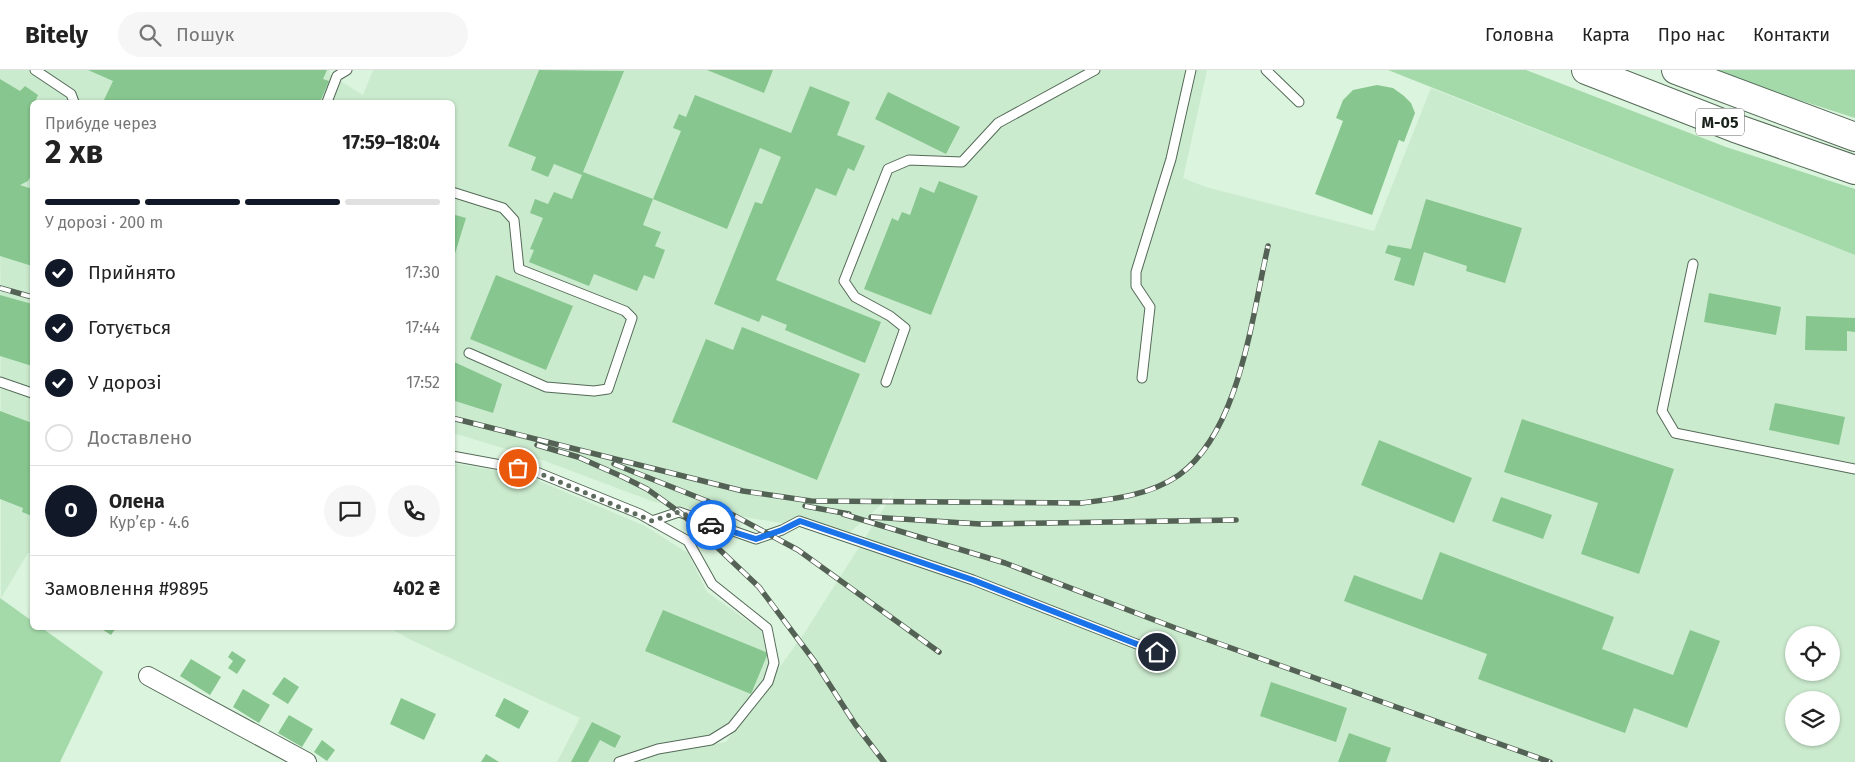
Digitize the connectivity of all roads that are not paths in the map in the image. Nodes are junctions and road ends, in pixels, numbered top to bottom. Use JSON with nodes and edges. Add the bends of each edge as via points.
{"nodes":[{"id":1,"x":35,"y":70,"type":"edge"},
{"id":2,"x":347,"y":70,"type":"edge"},
{"id":3,"x":1095,"y":70,"type":"edge"},
{"id":4,"x":1191,"y":70,"type":"edge"},
{"id":5,"x":1266,"y":70,"type":"edge"},
{"id":6,"x":1586,"y":70,"type":"edge"},
{"id":7,"x":1676,"y":70,"type":"edge"},
{"id":8,"x":73,"y":100,"type":"edge"},
{"id":9,"x":328,"y":100,"type":"edge"},
{"id":10,"x":1298,"y":102,"type":"dead end"},
{"id":11,"x":1855,"y":137,"type":"edge"},
{"id":12,"x":1855,"y":170,"type":"edge"},
{"id":13,"x":455,"y":193,"type":"edge"},
{"id":14,"x":1693,"y":264,"type":"dead end"},
{"id":15,"x":469,"y":353,"type":"dead end"},
{"id":16,"x":1142,"y":378,"type":"dead end"},
{"id":17,"x":0,"y":382,"type":"edge"},
{"id":18,"x":886,"y":382,"type":"dead end"},
{"id":19,"x":30,"y":392,"type":"edge"},
{"id":20,"x":455,"y":457,"type":"edge"},
{"id":21,"x":1855,"y":469,"type":"edge"},
{"id":22,"x":652,"y":521,"type":"junction"},
{"id":23,"x":1157,"y":652,"type":"dead end"},
{"id":24,"x":148,"y":676,"type":"dead end"},
{"id":25,"x":306,"y":762,"type":"edge"},
{"id":26,"x":619,"y":762,"type":"edge"}],
"edges":[{"from":1,"to":8,"type":"lane","via":[[71,94]]},
{"from":2,"to":9,"type":"lane","via":[[337,76]]},
{"from":3,"to":18,"type":"lane","via":[[998,123],[962,162],[909,160],[888,169],[844,281],[855,297],[905,328]]},
{"from":4,"to":16,"type":"lane","via":[[1172,159],[1136,272],[1136,286],[1150,307]]},
{"from":5,"to":10,"type":"lane"},
{"from":6,"to":12,"type":"main road","number":"М-05"},
{"from":7,"to":11,"type":"main road","number":"М-05"},
{"from":13,"to":15,"type":"lane","via":[[503,208],[514,220],[519,269],[625,311],[632,318],[608,389],[546,387]]},
{"from":14,"to":21,"type":"lane","via":[[1662,411],[1675,433]]},
{"from":17,"to":19,"type":"lane"},
{"from":20,"to":22,"type":"lane","via":[[534,471]]},
{"from":22,"to":23,"type":"lane","via":[[679,512],[756,539],[800,521],[973,580]]},
{"from":22,"to":26,"type":"lane","via":[[688,541],[712,584],[767,628],[774,663],[768,682],[732,727],[711,740],[658,749]]},
{"from":24,"to":25,"type":"street"}]}
